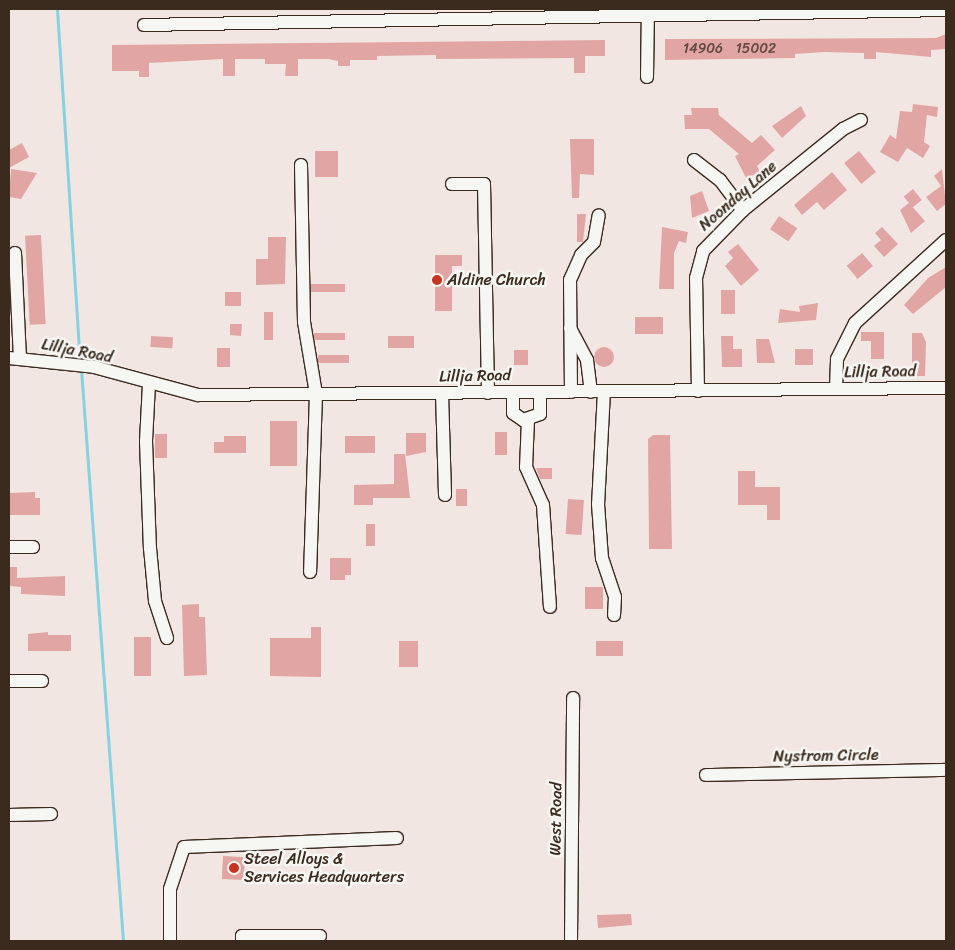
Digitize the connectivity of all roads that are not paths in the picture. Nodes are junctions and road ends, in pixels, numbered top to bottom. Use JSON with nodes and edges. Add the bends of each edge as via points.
{"nodes":[{"id":1,"x":946,"y":10,"type":"edge"},
{"id":2,"x":648,"y":12,"type":"edge"},
{"id":3,"x":394,"y":14,"type":"edge"},
{"id":4,"x":144,"y":24,"type":"dead end"},
{"id":5,"x":647,"y":77,"type":"dead end"},
{"id":6,"x":861,"y":120,"type":"dead end"},
{"id":7,"x":694,"y":160,"type":"dead end"},
{"id":8,"x":301,"y":164,"type":"dead end"},
{"id":9,"x":452,"y":184,"type":"dead end"},
{"id":10,"x":743,"y":210,"type":"junction"},
{"id":11,"x":599,"y":215,"type":"dead end"},
{"id":12,"x":946,"y":240,"type":"edge"},
{"id":13,"x":15,"y":253,"type":"dead end"},
{"id":14,"x":570,"y":328,"type":"junction"},
{"id":15,"x":14,"y":343,"type":"edge"},
{"id":16,"x":14,"y":358,"type":"edge"},
{"id":17,"x":149,"y":384,"type":"junction"},
{"id":18,"x":946,"y":388,"type":"edge"},
{"id":19,"x":836,"y":389,"type":"junction"},
{"id":20,"x":698,"y":391,"type":"junction"},
{"id":21,"x":488,"y":392,"type":"junction"},
{"id":22,"x":513,"y":392,"type":"junction"},
{"id":23,"x":540,"y":392,"type":"junction"},
{"id":24,"x":570,"y":392,"type":"junction"},
{"id":25,"x":598,"y":392,"type":"junction"},
{"id":26,"x":442,"y":393,"type":"junction"},
{"id":27,"x":316,"y":394,"type":"junction"},
{"id":28,"x":528,"y":420,"type":"junction"},
{"id":29,"x":445,"y":495,"type":"dead end"},
{"id":30,"x":9,"y":547,"type":"edge"},
{"id":31,"x":33,"y":547,"type":"dead end"},
{"id":32,"x":310,"y":572,"type":"dead end"},
{"id":33,"x":550,"y":607,"type":"dead end"},
{"id":34,"x":614,"y":615,"type":"dead end"},
{"id":35,"x":167,"y":638,"type":"dead end"},
{"id":36,"x":9,"y":681,"type":"edge"},
{"id":37,"x":42,"y":681,"type":"dead end"},
{"id":38,"x":573,"y":698,"type":"dead end"},
{"id":39,"x":946,"y":770,"type":"edge"},
{"id":40,"x":706,"y":775,"type":"dead end"},
{"id":41,"x":51,"y":814,"type":"dead end"},
{"id":42,"x":9,"y":816,"type":"edge"},
{"id":43,"x":397,"y":838,"type":"dead end"},
{"id":44,"x":320,"y":936,"type":"dead end"},
{"id":45,"x":283,"y":939,"type":"edge"},
{"id":46,"x":170,"y":941,"type":"edge"},
{"id":47,"x":242,"y":941,"type":"edge"},
{"id":48,"x":571,"y":941,"type":"edge"}],
"edges":[{"from":1,"to":2,"type":"street"},
{"from":2,"to":3,"type":"street"},
{"from":2,"to":5,"type":"street"},
{"from":3,"to":4,"type":"street"},
{"from":6,"to":10,"type":"street","name":"Noonday Lane","via":[[843,129]]},
{"from":7,"to":10,"type":"street","via":[[720,180]]},
{"from":8,"to":27,"type":"street","via":[[304,322]]},
{"from":9,"to":21,"type":"street","via":[[484,184]]},
{"from":10,"to":20,"type":"street","name":"Noonday Lane","via":[[711,238],[698,259]]},
{"from":11,"to":14,"type":"street","via":[[594,242],[572,268]]},
{"from":12,"to":19,"type":"street","via":[[855,323],[837,360]]},
{"from":13,"to":15,"type":"street"},
{"from":14,"to":24,"type":"street"},
{"from":14,"to":25,"type":"street","via":[[587,360]]},
{"from":15,"to":16,"type":"street"},
{"from":16,"to":17,"type":"street","name":"Lillja Road","via":[[94,367]]},
{"from":17,"to":27,"type":"street","name":"Lillja Road","via":[[198,395]]},
{"from":17,"to":35,"type":"street","via":[[146,441],[150,548],[155,601]]},
{"from":18,"to":19,"type":"street","name":"Lillja Road"},
{"from":19,"to":20,"type":"street","name":"Lillja Road"},
{"from":20,"to":25,"type":"street","name":"Lillja Road"},
{"from":21,"to":22,"type":"street","name":"Lillja Road"},
{"from":21,"to":26,"type":"street","name":"Lillja Road"},
{"from":22,"to":23,"type":"street","name":"Lillja Road"},
{"from":22,"to":28,"type":"street","via":[[513,414]]},
{"from":23,"to":24,"type":"street","name":"Lillja Road"},
{"from":23,"to":28,"type":"street","via":[[540,414]]},
{"from":24,"to":25,"type":"street","name":"Lillja Road"},
{"from":25,"to":34,"type":"street","via":[[598,504],[602,558],[615,597]]},
{"from":26,"to":27,"type":"street","name":"Lillja Road"},
{"from":26,"to":29,"type":"street"},
{"from":27,"to":32,"type":"street"},
{"from":28,"to":33,"type":"street","via":[[526,467],[543,505]]},
{"from":30,"to":31,"type":"street"},
{"from":36,"to":37,"type":"street"},
{"from":38,"to":48,"type":"street","name":"West Road"},
{"from":39,"to":40,"type":"street","name":"Nystrom Circle"},
{"from":41,"to":42,"type":"street"},
{"from":43,"to":46,"type":"street","via":[[215,842],[184,847],[170,889]]},
{"from":44,"to":45,"type":"street"},
{"from":45,"to":47,"type":"street","via":[[242,936]]}]}
